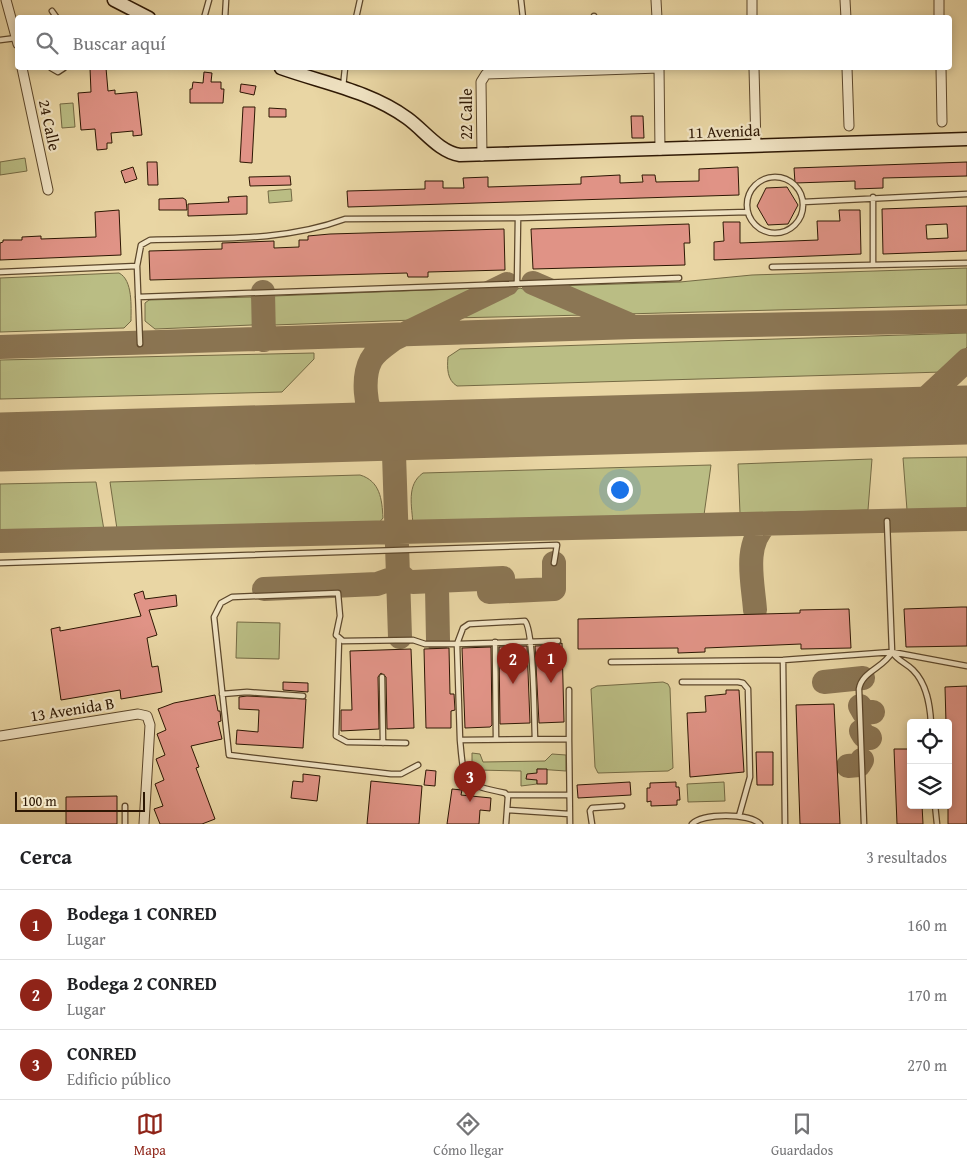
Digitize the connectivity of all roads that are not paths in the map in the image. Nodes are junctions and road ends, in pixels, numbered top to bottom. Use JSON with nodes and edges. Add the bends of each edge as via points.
{"nodes":[{"id":1,"x":6,"y":0,"type":"edge"},
{"id":2,"x":114,"y":0,"type":"edge"},
{"id":3,"x":209,"y":0,"type":"edge"},
{"id":4,"x":226,"y":0,"type":"edge"},
{"id":5,"x":360,"y":0,"type":"edge"},
{"id":6,"x":521,"y":0,"type":"edge"},
{"id":7,"x":656,"y":0,"type":"edge"},
{"id":8,"x":752,"y":0,"type":"edge"},
{"id":9,"x":845,"y":0,"type":"edge"},
{"id":10,"x":939,"y":0,"type":"edge"},
{"id":11,"x":52,"y":11,"type":"dead end"},
{"id":12,"x":55,"y":15,"type":"edge"},
{"id":13,"x":143,"y":15,"type":"edge"},
{"id":14,"x":205,"y":15,"type":"edge"},
{"id":15,"x":227,"y":15,"type":"edge"},
{"id":16,"x":357,"y":15,"type":"edge"},
{"id":17,"x":524,"y":15,"type":"edge"},
{"id":18,"x":657,"y":15,"type":"edge"},
{"id":19,"x":752,"y":15,"type":"edge"},
{"id":20,"x":846,"y":15,"type":"edge"},
{"id":21,"x":939,"y":15,"type":"edge"},
{"id":22,"x":15,"y":34,"type":"edge"},
{"id":23,"x":0,"y":40,"type":"edge"},
{"id":24,"x":15,"y":41,"type":"edge"},
{"id":25,"x":22,"y":70,"type":"edge"},
{"id":26,"x":287,"y":70,"type":"edge"},
{"id":27,"x":345,"y":70,"type":"edge"},
{"id":28,"x":524,"y":70,"type":"edge"},
{"id":29,"x":659,"y":70,"type":"edge"},
{"id":30,"x":754,"y":70,"type":"edge"},
{"id":31,"x":847,"y":70,"type":"edge"},
{"id":32,"x":941,"y":70,"type":"edge"},
{"id":33,"x":342,"y":88,"type":"junction"},
{"id":34,"x":942,"y":122,"type":"dead end"},
{"id":35,"x":849,"y":126,"type":"dead end"},
{"id":36,"x":967,"y":139,"type":"edge"},
{"id":37,"x":756,"y":146,"type":"junction"},
{"id":38,"x":660,"y":150,"type":"junction"},
{"id":39,"x":482,"y":156,"type":"junction"},
{"id":40,"x":48,"y":190,"type":"dead end"},
{"id":41,"x":967,"y":194,"type":"edge"},
{"id":42,"x":873,"y":198,"type":"junction"},
{"id":43,"x":803,"y":202,"type":"junction"},
{"id":44,"x":748,"y":212,"type":"junction"},
{"id":45,"x":518,"y":218,"type":"junction"},
{"id":46,"x":967,"y":263,"type":"edge"},
{"id":47,"x":873,"y":265,"type":"junction"},
{"id":48,"x":138,"y":266,"type":"junction"},
{"id":49,"x":772,"y":267,"type":"dead end"},
{"id":50,"x":0,"y":272,"type":"edge"},
{"id":51,"x":678,"y":278,"type":"dead end"},
{"id":52,"x":517,"y":283,"type":"junction"},
{"id":53,"x":138,"y":297,"type":"junction"},
{"id":54,"x":140,"y":344,"type":"dead end"},
{"id":55,"x":887,"y":521,"type":"dead end"},
{"id":56,"x":0,"y":563,"type":"edge"},
{"id":57,"x":554,"y":563,"type":"dead end"},
{"id":58,"x":339,"y":639,"type":"junction"},
{"id":59,"x":531,"y":641,"type":"junction"},
{"id":60,"x":558,"y":641,"type":"dead end"},
{"id":61,"x":494,"y":642,"type":"junction"},
{"id":62,"x":457,"y":644,"type":"junction"},
{"id":63,"x":892,"y":652,"type":"junction"},
{"id":64,"x":783,"y":660,"type":"junction"},
{"id":65,"x":611,"y":662,"type":"dead end"},
{"id":66,"x":967,"y":666,"type":"edge"},
{"id":67,"x":382,"y":676,"type":"dead end"},
{"id":68,"x":682,"y":682,"type":"dead end"},
{"id":69,"x":569,"y":690,"type":"dead end"},
{"id":70,"x":222,"y":694,"type":"junction"},
{"id":71,"x":303,"y":696,"type":"dead end"},
{"id":72,"x":931,"y":719,"type":"edge"},
{"id":73,"x":0,"y":736,"type":"edge"},
{"id":74,"x":496,"y":738,"type":"junction"},
{"id":75,"x":535,"y":738,"type":"junction"},
{"id":76,"x":568,"y":739,"type":"junction"},
{"id":77,"x":460,"y":740,"type":"junction"},
{"id":78,"x":383,"y":743,"type":"junction"},
{"id":79,"x":406,"y":743,"type":"dead end"},
{"id":80,"x":418,"y":765,"type":"dead end"},
{"id":81,"x":507,"y":794,"type":"junction"},
{"id":82,"x":569,"y":795,"type":"junction"},
{"id":83,"x":125,"y":806,"type":"dead end"},
{"id":84,"x":622,"y":806,"type":"dead end"},
{"id":85,"x":936,"y":809,"type":"edge"},
{"id":86,"x":507,"y":810,"type":"junction"},
{"id":87,"x":569,"y":814,"type":"junction"},
{"id":88,"x":739,"y":816,"type":"junction"},
{"id":89,"x":125,"y":824,"type":"edge"},
{"id":90,"x":144,"y":824,"type":"edge"},
{"id":91,"x":506,"y":824,"type":"edge"},
{"id":92,"x":570,"y":824,"type":"edge"},
{"id":93,"x":592,"y":824,"type":"edge"},
{"id":94,"x":692,"y":824,"type":"edge"},
{"id":95,"x":760,"y":824,"type":"edge"},
{"id":96,"x":785,"y":824,"type":"edge"},
{"id":97,"x":864,"y":824,"type":"edge"},
{"id":98,"x":937,"y":824,"type":"edge"}],
"edges":[{"from":1,"to":22,"type":"street"},
{"from":2,"to":13,"type":"main road"},
{"from":3,"to":14,"type":"lane"},
{"from":4,"to":15,"type":"lane"},
{"from":5,"to":16,"type":"lane"},
{"from":6,"to":17,"type":"lane"},
{"from":7,"to":18,"type":"street"},
{"from":8,"to":19,"type":"street"},
{"from":9,"to":20,"type":"street"},
{"from":10,"to":21,"type":"street"},
{"from":11,"to":12,"type":"lane"},
{"from":23,"to":24,"type":"lane"},
{"from":25,"to":40,"type":"street","name":"24 Calle"},
{"from":26,"to":33,"type":"main road","name":"11 Avenida"},
{"from":27,"to":33,"type":"lane"},
{"from":28,"to":39,"type":"street","name":"22 Calle","via":[[486,74],[481,82]]},
{"from":29,"to":38,"type":"street"},
{"from":30,"to":37,"type":"street"},
{"from":31,"to":35,"type":"street"},
{"from":32,"to":34,"type":"street"},
{"from":33,"to":39,"type":"main road","name":"11 Avenida","via":[[374,98],[407,118],[453,154]]},
{"from":36,"to":37,"type":"main road","name":"11 Avenida"},
{"from":37,"to":38,"type":"main road","name":"11 Avenida"},
{"from":38,"to":39,"type":"main road","name":"11 Avenida"},
{"from":41,"to":42,"type":"lane"},
{"from":42,"to":43,"type":"lane"},
{"from":42,"to":47,"type":"lane"},
{"from":43,"to":44,"type":"lane","via":[[802,214],[796,224],[780,233],[762,230],[753,223]]},
{"from":43,"to":44,"type":"lane","via":[[793,184],[773,178],[760,182],[751,192]]},
{"from":44,"to":45,"type":"lane"},
{"from":45,"to":48,"type":"lane","via":[[345,219],[291,234],[150,240],[141,245]]},
{"from":45,"to":52,"type":"lane"},
{"from":46,"to":47,"type":"lane"},
{"from":47,"to":49,"type":"lane"},
{"from":48,"to":50,"type":"lane"},
{"from":48,"to":53,"type":"lane"},
{"from":51,"to":52,"type":"lane"},
{"from":52,"to":53,"type":"lane"},
{"from":53,"to":54,"type":"lane"},
{"from":55,"to":63,"type":"lane"},
{"from":56,"to":57,"type":"lane","via":[[557,545]]},
{"from":58,"to":62,"type":"lane"},
{"from":58,"to":70,"type":"lane","via":[[336,635],[340,616],[338,594],[232,597],[221,603],[214,617]]},
{"from":58,"to":78,"type":"lane","via":[[336,736],[347,742]]},
{"from":59,"to":60,"type":"lane"},
{"from":59,"to":61,"type":"lane"},
{"from":59,"to":62,"type":"lane","via":[[528,625],[522,621],[466,625]]},
{"from":59,"to":75,"type":"lane"},
{"from":61,"to":62,"type":"lane"},
{"from":61,"to":74,"type":"lane"},
{"from":62,"to":77,"type":"lane"},
{"from":63,"to":64,"type":"lane"},
{"from":63,"to":66,"type":"lane"},
{"from":63,"to":72,"type":"lane","via":[[922,684],[929,701]]},
{"from":63,"to":97,"type":"lane","via":[[863,678],[859,689]]},
{"from":64,"to":65,"type":"lane"},
{"from":64,"to":96,"type":"lane"},
{"from":67,"to":78,"type":"lane"},
{"from":68,"to":88,"type":"lane","via":[[738,682],[744,683],[748,689],[750,777]]},
{"from":69,"to":76,"type":"lane"},
{"from":70,"to":71,"type":"lane","via":[[247,692]]},
{"from":70,"to":80,"type":"lane","via":[[229,755],[391,774],[401,774]]},
{"from":73,"to":90,"type":"street","name":"13 Avenida B","via":[[138,714],[147,716],[150,724]]},
{"from":74,"to":75,"type":"lane"},
{"from":74,"to":77,"type":"lane"},
{"from":75,"to":76,"type":"lane"},
{"from":76,"to":82,"type":"lane"},
{"from":77,"to":81,"type":"lane","via":[[465,778],[469,783]]},
{"from":78,"to":79,"type":"lane"},
{"from":81,"to":82,"type":"lane"},
{"from":81,"to":86,"type":"lane"},
{"from":82,"to":87,"type":"lane"},
{"from":83,"to":89,"type":"lane"},
{"from":84,"to":93,"type":"lane","via":[[592,808]]},
{"from":85,"to":98,"type":"lane"},
{"from":86,"to":87,"type":"lane"},
{"from":86,"to":91,"type":"lane"},
{"from":87,"to":92,"type":"lane"},
{"from":88,"to":94,"type":"lane","via":[[704,818]]},
{"from":88,"to":95,"type":"lane"}]}
